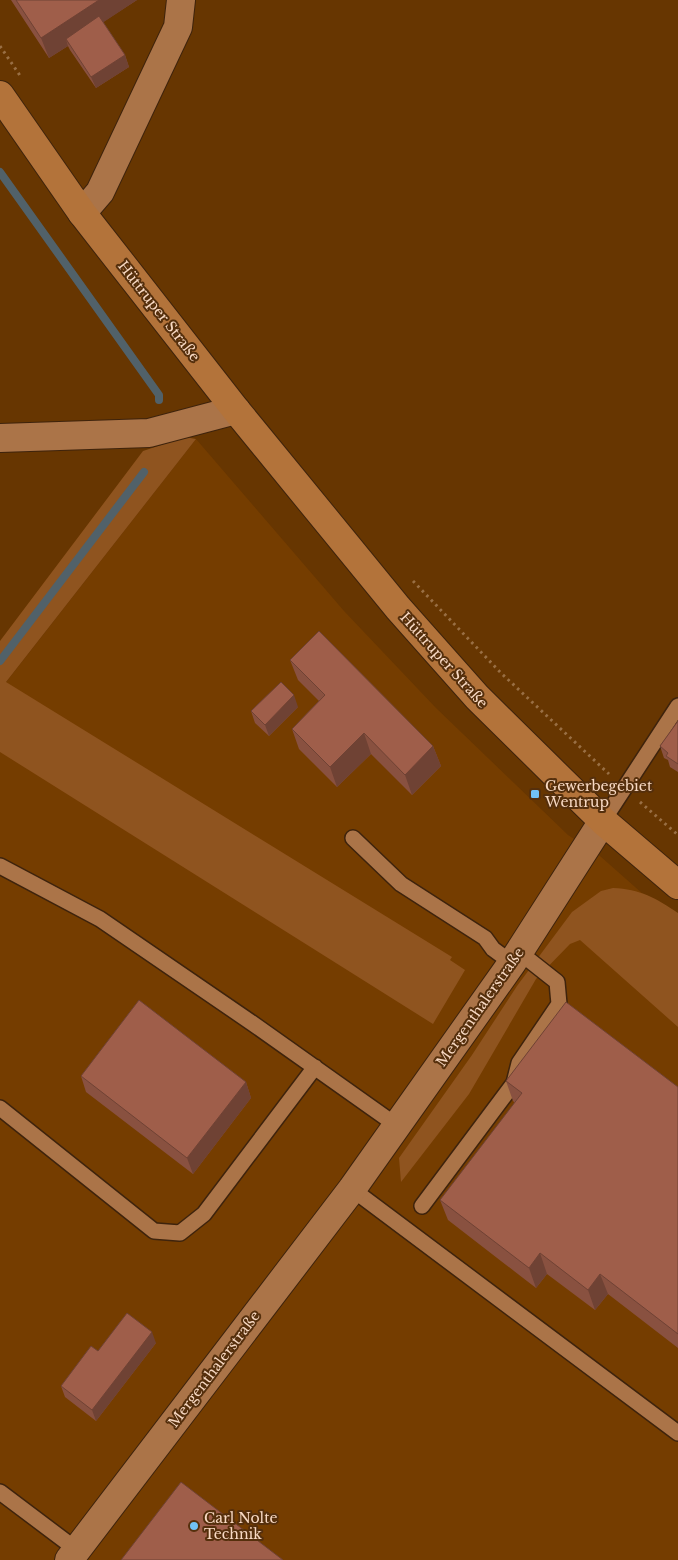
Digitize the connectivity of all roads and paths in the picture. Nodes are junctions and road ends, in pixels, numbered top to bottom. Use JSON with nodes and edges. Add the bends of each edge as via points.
{"nodes":[{"id":1,"x":181,"y":0,"type":"edge"},
{"id":2,"x":0,"y":46,"type":"edge"},
{"id":3,"x":22,"y":79,"type":"dead end"},
{"id":4,"x":0,"y":96,"type":"edge"},
{"id":5,"x":82,"y":212,"type":"junction"},
{"id":6,"x":236,"y":410,"type":"junction"},
{"id":7,"x":0,"y":438,"type":"edge"},
{"id":8,"x":407,"y":575,"type":"dead end"},
{"id":9,"x":678,"y":706,"type":"edge"},
{"id":10,"x":625,"y":789,"type":"junction"},
{"id":11,"x":603,"y":821,"type":"junction"},
{"id":12,"x":678,"y":835,"type":"edge"},
{"id":13,"x":353,"y":838,"type":"dead end"},
{"id":14,"x":0,"y":866,"type":"edge"},
{"id":15,"x":678,"y":886,"type":"edge"},
{"id":16,"x":516,"y":957,"type":"junction"},
{"id":17,"x":315,"y":1067,"type":"junction"},
{"id":18,"x":0,"y":1108,"type":"edge"},
{"id":19,"x":396,"y":1125,"type":"junction"},
{"id":20,"x":352,"y":1189,"type":"junction"},
{"id":21,"x":422,"y":1206,"type":"dead end"},
{"id":22,"x":678,"y":1433,"type":"edge"},
{"id":23,"x":0,"y":1492,"type":"edge"},
{"id":24,"x":73,"y":1555,"type":"edge"}],
"edges":[{"from":1,"to":5,"type":"street","via":[[178,27],[100,192]]},
{"from":2,"to":3,"type":"path"},
{"from":4,"to":5,"type":"main road","name":"Hüttruper Straße"},
{"from":5,"to":6,"type":"main road","name":"Hüttruper Straße"},
{"from":6,"to":7,"type":"street","via":[[149,433]]},
{"from":6,"to":11,"type":"main road","name":"Hüttruper Straße","via":[[398,608],[477,697]]},
{"from":8,"to":10,"type":"path","via":[[500,673]]},
{"from":9,"to":10,"type":"lane"},
{"from":10,"to":11,"type":"lane"},
{"from":10,"to":12,"type":"path"},
{"from":11,"to":15,"type":"main road","name":"Hüttruper Straße"},
{"from":11,"to":16,"type":"street","name":"Mergenthalerstraße"},
{"from":13,"to":16,"type":"lane","via":[[401,884],[485,938],[493,949]]},
{"from":14,"to":17,"type":"lane","via":[[100,919]]},
{"from":16,"to":19,"type":"street","name":"Mergenthalerstraße"},
{"from":16,"to":21,"type":"lane","via":[[557,982],[559,1004],[519,1063],[514,1083]]},
{"from":17,"to":18,"type":"lane","via":[[204,1214],[180,1233],[154,1231]]},
{"from":17,"to":19,"type":"lane"},
{"from":19,"to":20,"type":"street","name":"Mergenthalerstraße"},
{"from":20,"to":22,"type":"lane"},
{"from":20,"to":24,"type":"street","name":"Mergenthalerstraße"},
{"from":23,"to":24,"type":"lane","name":"Mergenthalerstraße"}]}
